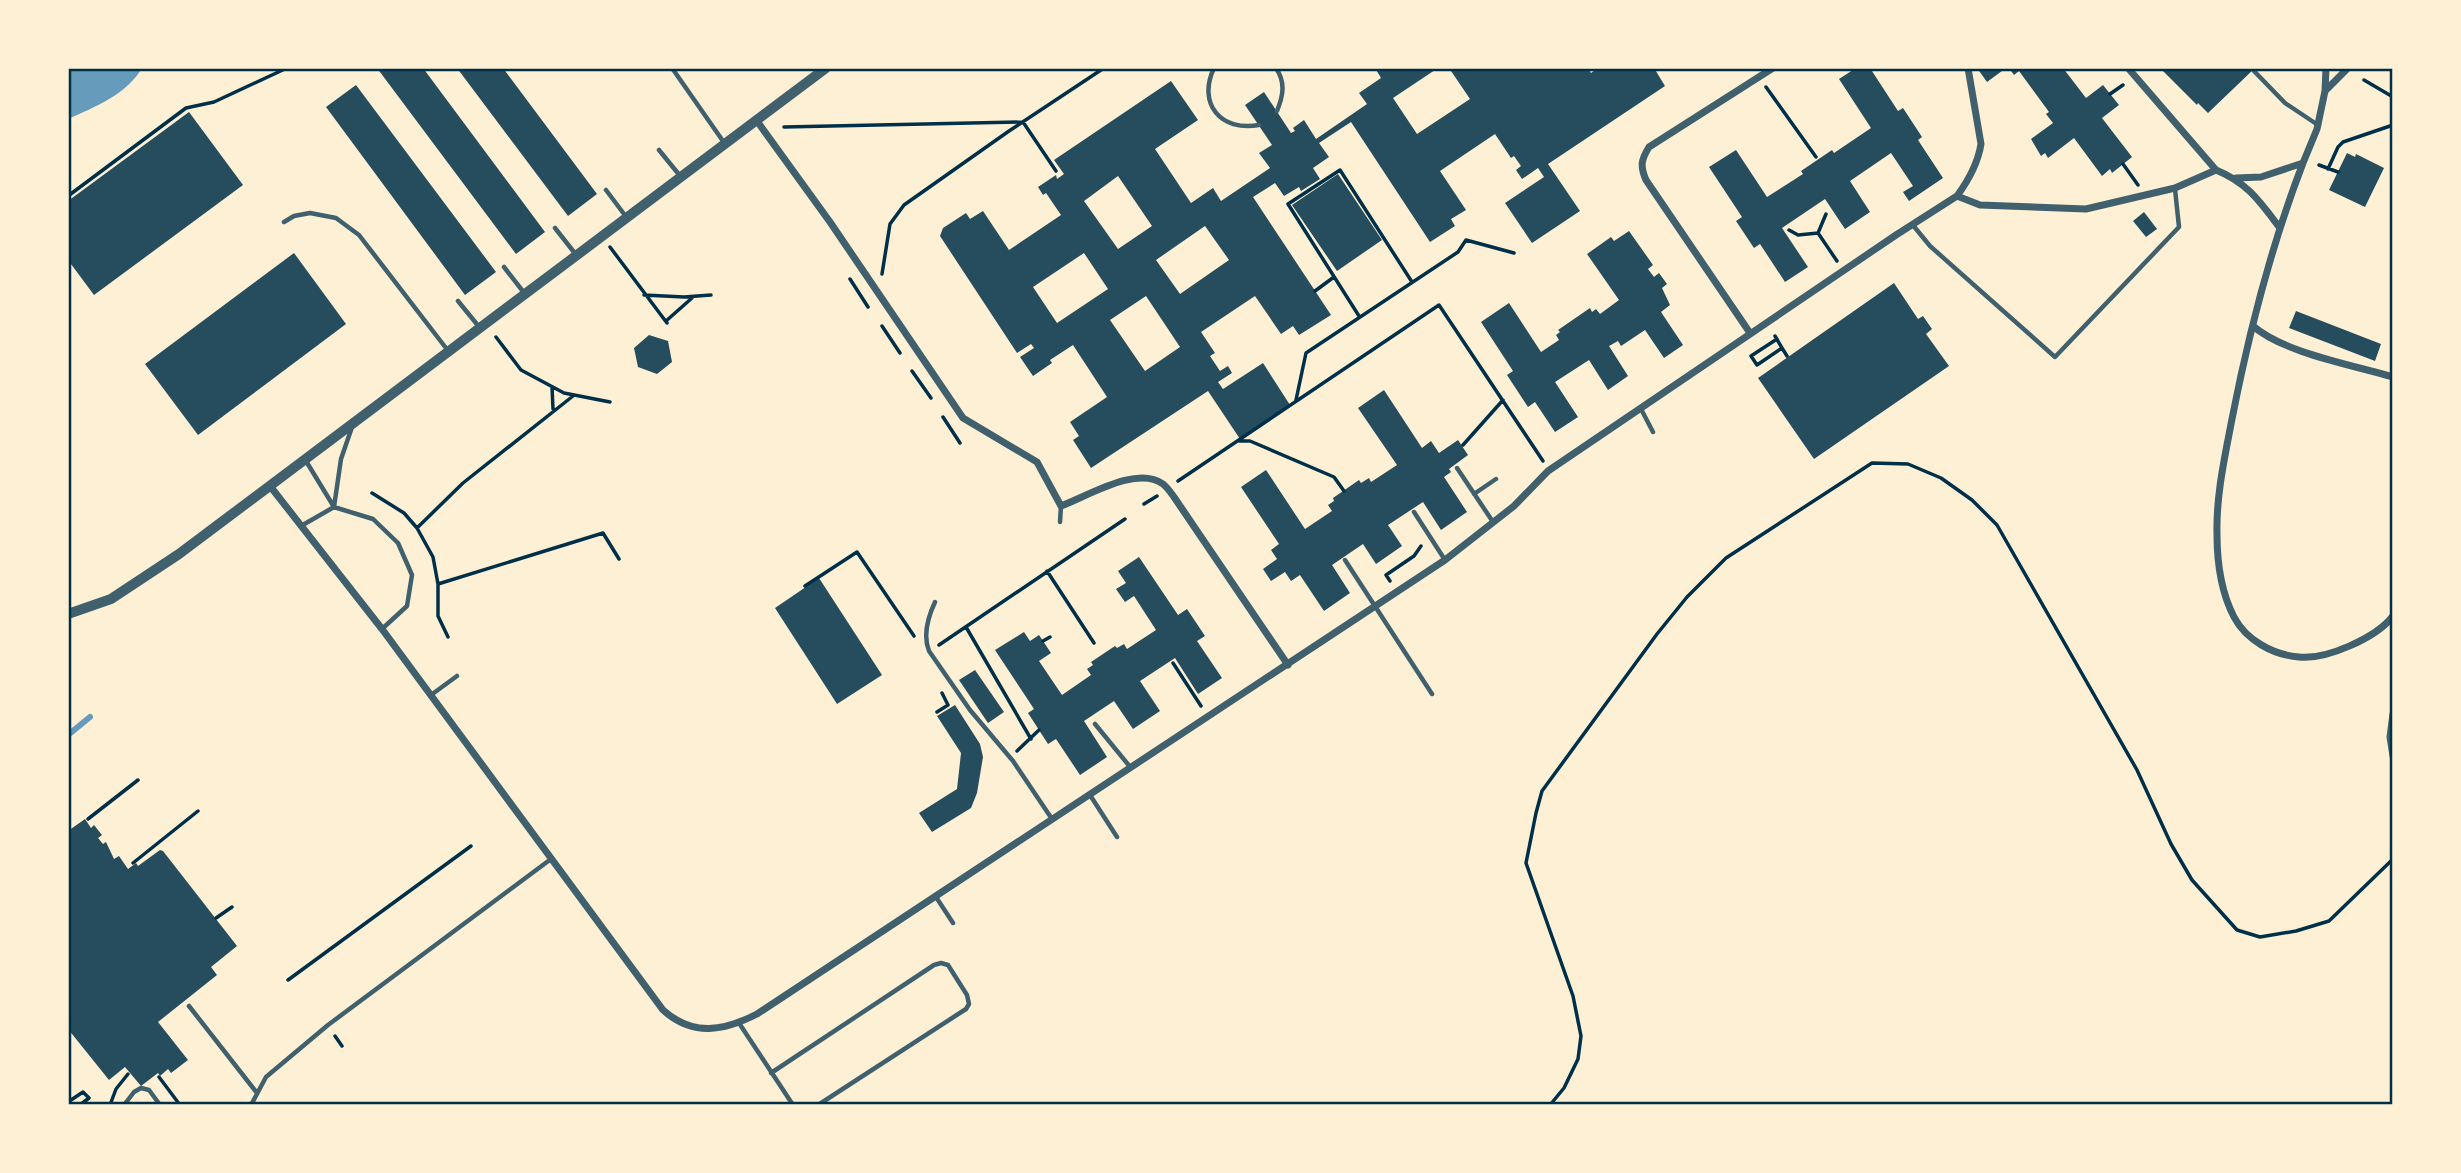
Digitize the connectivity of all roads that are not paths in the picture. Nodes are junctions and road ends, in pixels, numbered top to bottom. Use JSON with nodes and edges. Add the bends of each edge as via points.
{"nodes":[{"id":1,"x":672,"y":68,"type":"edge"},
{"id":2,"x":826,"y":68,"type":"edge"},
{"id":3,"x":1214,"y":68,"type":"edge"},
{"id":4,"x":1276,"y":68,"type":"edge"},
{"id":5,"x":1773,"y":68,"type":"edge"},
{"id":6,"x":1968,"y":68,"type":"edge"},
{"id":7,"x":2128,"y":68,"type":"edge"},
{"id":8,"x":2326,"y":68,"type":"edge"},
{"id":9,"x":2347,"y":68,"type":"edge"},
{"id":10,"x":2255,"y":71,"type":"dead end"},
{"id":11,"x":2325,"y":91,"type":"junction"},
{"id":12,"x":1277,"y":111,"type":"dead end"},
{"id":13,"x":757,"y":121,"type":"junction"},
{"id":14,"x":1259,"y":125,"type":"dead end"},
{"id":15,"x":2318,"y":126,"type":"junction"},
{"id":16,"x":726,"y":144,"type":"junction"},
{"id":17,"x":659,"y":150,"type":"dead end"},
{"id":18,"x":2303,"y":163,"type":"junction"},
{"id":19,"x":2216,"y":170,"type":"junction"},
{"id":20,"x":682,"y":178,"type":"junction"},
{"id":21,"x":2235,"y":178,"type":"junction"},
{"id":22,"x":2175,"y":188,"type":"junction"},
{"id":23,"x":606,"y":190,"type":"dead end"},
{"id":24,"x":1957,"y":196,"type":"junction"},
{"id":25,"x":627,"y":218,"type":"junction"},
{"id":26,"x":284,"y":222,"type":"dead end"},
{"id":27,"x":1912,"y":224,"type":"junction"},
{"id":28,"x":555,"y":228,"type":"dead end"},
{"id":29,"x":2280,"y":228,"type":"junction"},
{"id":30,"x":577,"y":256,"type":"junction"},
{"id":31,"x":504,"y":267,"type":"dead end"},
{"id":32,"x":526,"y":295,"type":"junction"},
{"id":33,"x":458,"y":301,"type":"dead end"},
{"id":34,"x":2253,"y":326,"type":"junction"},
{"id":35,"x":480,"y":329,"type":"junction"},
{"id":36,"x":1750,"y":333,"type":"junction"},
{"id":37,"x":449,"y":352,"type":"junction"},
{"id":38,"x":2393,"y":377,"type":"edge"},
{"id":39,"x":1641,"y":408,"type":"junction"},
{"id":40,"x":354,"y":424,"type":"junction"},
{"id":41,"x":1653,"y":432,"type":"dead end"},
{"id":42,"x":305,"y":459,"type":"junction"},
{"id":43,"x":1457,"y":468,"type":"dead end"},
{"id":44,"x":1496,"y":479,"type":"dead end"},
{"id":45,"x":270,"y":486,"type":"junction"},
{"id":46,"x":1474,"y":494,"type":"junction"},
{"id":47,"x":1061,"y":506,"type":"junction"},
{"id":48,"x":334,"y":507,"type":"junction"},
{"id":49,"x":1414,"y":512,"type":"dead end"},
{"id":50,"x":1060,"y":522,"type":"dead end"},
{"id":51,"x":1493,"y":522,"type":"junction"},
{"id":52,"x":301,"y":527,"type":"junction"},
{"id":53,"x":1345,"y":560,"type":"dead end"},
{"id":54,"x":1445,"y":560,"type":"junction"},
{"id":55,"x":935,"y":602,"type":"dead end"},
{"id":56,"x":1376,"y":606,"type":"junction"},
{"id":57,"x":68,"y":614,"type":"edge"},
{"id":58,"x":2392,"y":620,"type":"edge"},
{"id":59,"x":382,"y":629,"type":"junction"},
{"id":60,"x":1288,"y":664,"type":"junction"},
{"id":61,"x":457,"y":676,"type":"dead end"},
{"id":62,"x":1432,"y":694,"type":"dead end"},
{"id":63,"x":431,"y":695,"type":"junction"},
{"id":64,"x":2393,"y":714,"type":"edge"},
{"id":65,"x":1095,"y":724,"type":"dead end"},
{"id":66,"x":2393,"y":756,"type":"edge"},
{"id":67,"x":1131,"y":768,"type":"junction"},
{"id":68,"x":1090,"y":795,"type":"junction"},
{"id":69,"x":1052,"y":819,"type":"junction"},
{"id":70,"x":1117,"y":837,"type":"dead end"},
{"id":71,"x":551,"y":859,"type":"junction"},
{"id":72,"x":935,"y":896,"type":"junction"},
{"id":73,"x":953,"y":923,"type":"dead end"},
{"id":74,"x":189,"y":1006,"type":"dead end"},
{"id":75,"x":739,"y":1023,"type":"junction"},
{"id":76,"x":771,"y":1073,"type":"junction"},
{"id":77,"x":257,"y":1093,"type":"junction"},
{"id":78,"x":124,"y":1105,"type":"edge"},
{"id":79,"x":160,"y":1105,"type":"edge"},
{"id":80,"x":251,"y":1105,"type":"edge"},
{"id":81,"x":793,"y":1105,"type":"edge"},
{"id":82,"x":818,"y":1105,"type":"edge"}],
"edges":[{"from":1,"to":16,"type":"lane"},
{"from":2,"to":13,"type":"street"},
{"from":3,"to":14,"type":"lane","via":[[1208,90],[1216,113],[1235,126]]},
{"from":4,"to":12,"type":"lane","via":[[1283,87]]},
{"from":5,"to":36,"type":"street","via":[[1649,147],[1641,164],[1646,180]]},
{"from":6,"to":24,"type":"street","via":[[1981,144]]},
{"from":7,"to":19,"type":"street"},
{"from":8,"to":11,"type":"street"},
{"from":9,"to":11,"type":"street"},
{"from":10,"to":15,"type":"lane","via":[[2285,103]]},
{"from":11,"to":15,"type":"street"},
{"from":13,"to":16,"type":"street"},
{"from":13,"to":47,"type":"street","via":[[963,418],[1037,462]]},
{"from":15,"to":18,"type":"street"},
{"from":16,"to":20,"type":"street"},
{"from":17,"to":20,"type":"lane"},
{"from":18,"to":21,"type":"street","via":[[2261,177]]},
{"from":18,"to":29,"type":"street"},
{"from":19,"to":21,"type":"street"},
{"from":19,"to":22,"type":"street"},
{"from":20,"to":25,"type":"street"},
{"from":21,"to":29,"type":"street"},
{"from":22,"to":24,"type":"street","via":[[2086,209],[1980,205]]},
{"from":22,"to":27,"type":"lane","via":[[2179,227],[2055,357],[1930,246]]},
{"from":23,"to":25,"type":"lane"},
{"from":24,"to":27,"type":"street"},
{"from":25,"to":30,"type":"street"},
{"from":26,"to":37,"type":"lane","via":[[310,213],[336,218],[359,235]]},
{"from":27,"to":36,"type":"street"},
{"from":28,"to":30,"type":"lane"},
{"from":29,"to":34,"type":"street"},
{"from":30,"to":32,"type":"street"},
{"from":31,"to":32,"type":"lane"},
{"from":32,"to":35,"type":"street"},
{"from":33,"to":35,"type":"lane"},
{"from":34,"to":38,"type":"street","via":[[2291,346]]},
{"from":34,"to":58,"type":"street","via":[[2218,505],[2220,570],[2234,618],[2268,649],[2308,658],[2337,652]]},
{"from":35,"to":37,"type":"street"},
{"from":36,"to":39,"type":"street"},
{"from":37,"to":40,"type":"street"},
{"from":39,"to":41,"type":"lane"},
{"from":39,"to":51,"type":"street","via":[[1548,471]]},
{"from":40,"to":42,"type":"street"},
{"from":40,"to":48,"type":"lane","via":[[341,459]]},
{"from":42,"to":45,"type":"street"},
{"from":42,"to":48,"type":"lane"},
{"from":43,"to":46,"type":"lane"},
{"from":44,"to":46,"type":"lane"},
{"from":45,"to":52,"type":"street"},
{"from":45,"to":57,"type":"street","via":[[130,588]]},
{"from":46,"to":51,"type":"lane"},
{"from":47,"to":50,"type":"lane"},
{"from":47,"to":60,"type":"street","via":[[1126,479],[1144,477],[1162,483]]},
{"from":48,"to":52,"type":"lane"},
{"from":48,"to":59,"type":"lane","via":[[373,519],[398,543],[412,575],[407,606]]},
{"from":49,"to":54,"type":"lane"},
{"from":51,"to":54,"type":"street"},
{"from":52,"to":59,"type":"street"},
{"from":53,"to":56,"type":"lane"},
{"from":54,"to":56,"type":"street"},
{"from":55,"to":69,"type":"lane","via":[[925,641],[929,651]]},
{"from":56,"to":60,"type":"street"},
{"from":56,"to":62,"type":"lane"},
{"from":59,"to":63,"type":"street"},
{"from":60,"to":67,"type":"street"},
{"from":61,"to":63,"type":"lane"},
{"from":63,"to":71,"type":"street"},
{"from":64,"to":66,"type":"street"},
{"from":65,"to":67,"type":"lane"},
{"from":67,"to":68,"type":"street"},
{"from":68,"to":69,"type":"street"},
{"from":68,"to":70,"type":"lane"},
{"from":69,"to":72,"type":"street"},
{"from":71,"to":75,"type":"street","via":[[671,1017],[702,1028]]},
{"from":71,"to":77,"type":"lane","via":[[334,1020],[266,1077]]},
{"from":72,"to":73,"type":"lane"},
{"from":72,"to":75,"type":"street"},
{"from":74,"to":77,"type":"lane"},
{"from":75,"to":76,"type":"lane"},
{"from":76,"to":81,"type":"lane"},
{"from":76,"to":82,"type":"lane","via":[[934,965],[948,965],[967,995],[966,1009]]},
{"from":77,"to":80,"type":"lane"},
{"from":78,"to":79,"type":"lane","via":[[141,1088],[149,1090]]}]}
